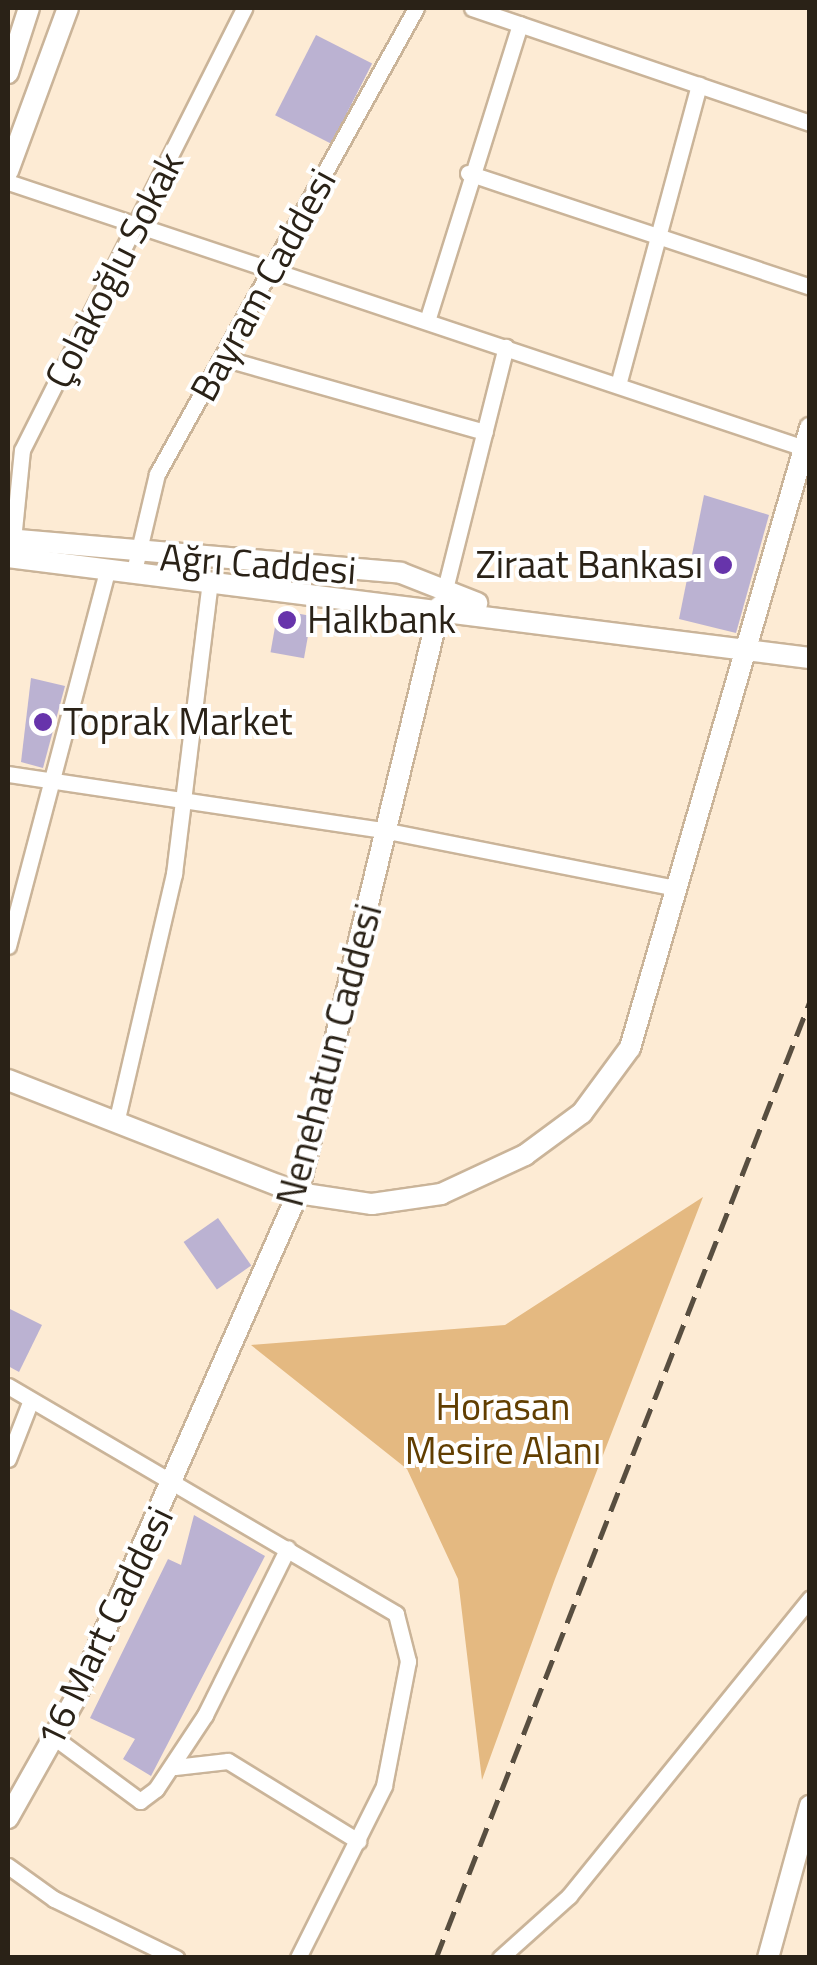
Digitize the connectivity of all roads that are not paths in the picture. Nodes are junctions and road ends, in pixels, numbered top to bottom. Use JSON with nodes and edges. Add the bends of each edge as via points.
{"nodes":[{"id":1,"x":30,"y":8,"type":"edge"},
{"id":2,"x":68,"y":8,"type":"edge"},
{"id":3,"x":244,"y":8,"type":"edge"},
{"id":4,"x":416,"y":8,"type":"edge"},
{"id":5,"x":472,"y":8,"type":"edge"},
{"id":6,"x":520,"y":24,"type":"junction"},
{"id":7,"x":8,"y":72,"type":"edge"},
{"id":8,"x":699,"y":84,"type":"junction"},
{"id":9,"x":810,"y":123,"type":"edge"},
{"id":10,"x":8,"y":171,"type":"edge"},
{"id":11,"x":468,"y":173,"type":"junction"},
{"id":12,"x":8,"y":182,"type":"edge"},
{"id":13,"x":138,"y":226,"type":"junction"},
{"id":14,"x":660,"y":232,"type":"junction"},
{"id":15,"x":274,"y":270,"type":"junction"},
{"id":16,"x":810,"y":287,"type":"edge"},
{"id":17,"x":427,"y":321,"type":"junction"},
{"id":18,"x":506,"y":346,"type":"junction"},
{"id":19,"x":223,"y":358,"type":"junction"},
{"id":20,"x":618,"y":385,"type":"junction"},
{"id":21,"x":485,"y":432,"type":"junction"},
{"id":22,"x":807,"y":438,"type":"edge"},
{"id":23,"x":9,"y":545,"type":"edge"},
{"id":24,"x":135,"y":563,"type":"junction"},
{"id":25,"x":108,"y":568,"type":"junction"},
{"id":26,"x":210,"y":580,"type":"junction"},
{"id":27,"x":442,"y":598,"type":"junction"},
{"id":28,"x":747,"y":652,"type":"junction"},
{"id":29,"x":810,"y":658,"type":"edge"},
{"id":30,"x":8,"y":774,"type":"edge"},
{"id":31,"x":51,"y":780,"type":"junction"},
{"id":32,"x":184,"y":800,"type":"junction"},
{"id":33,"x":388,"y":831,"type":"junction"},
{"id":34,"x":677,"y":888,"type":"junction"},
{"id":35,"x":8,"y":946,"type":"edge"},
{"id":36,"x":8,"y":1080,"type":"edge"},
{"id":37,"x":116,"y":1122,"type":"junction"},
{"id":38,"x":298,"y":1193,"type":"junction"},
{"id":39,"x":8,"y":1386,"type":"edge"},
{"id":40,"x":31,"y":1400,"type":"junction"},
{"id":41,"x":8,"y":1459,"type":"edge"},
{"id":42,"x":171,"y":1488,"type":"junction"},
{"id":43,"x":288,"y":1548,"type":"junction"},
{"id":44,"x":810,"y":1598,"type":"edge"},
{"id":45,"x":55,"y":1738,"type":"junction"},
{"id":46,"x":175,"y":1767,"type":"junction"},
{"id":47,"x":810,"y":1806,"type":"edge"},
{"id":48,"x":8,"y":1818,"type":"edge"},
{"id":49,"x":358,"y":1841,"type":"junction"},
{"id":50,"x":8,"y":1866,"type":"edge"},
{"id":51,"x":176,"y":1958,"type":"edge"},
{"id":52,"x":298,"y":1958,"type":"edge"},
{"id":53,"x":500,"y":1958,"type":"edge"},
{"id":54,"x":768,"y":1958,"type":"edge"}],
"edges":[{"from":1,"to":7,"type":"street"},
{"from":2,"to":10,"type":"street"},
{"from":3,"to":13,"type":"street","name":"Çolakoğlu Sokak"},
{"from":4,"to":15,"type":"street","name":"Bayram Caddesi"},
{"from":5,"to":6,"type":"street"},
{"from":6,"to":8,"type":"street"},
{"from":6,"to":11,"type":"street"},
{"from":8,"to":9,"type":"street"},
{"from":8,"to":14,"type":"street"},
{"from":11,"to":14,"type":"street"},
{"from":11,"to":17,"type":"street"},
{"from":12,"to":13,"type":"street"},
{"from":13,"to":15,"type":"street"},
{"from":13,"to":23,"type":"street","name":"Çolakoğlu Sokak","via":[[22,450]]},
{"from":14,"to":16,"type":"street"},
{"from":14,"to":20,"type":"street"},
{"from":15,"to":17,"type":"street"},
{"from":15,"to":19,"type":"street","name":"Bayram Caddesi"},
{"from":17,"to":18,"type":"street"},
{"from":18,"to":20,"type":"street"},
{"from":18,"to":21,"type":"street"},
{"from":19,"to":21,"type":"street"},
{"from":19,"to":24,"type":"street","name":"Bayram Caddesi","via":[[157,474]]},
{"from":20,"to":22,"type":"street"},
{"from":21,"to":27,"type":"street"},
{"from":22,"to":28,"type":"street"},
{"from":23,"to":24,"type":"street","name":"Ağrı Caddesi"},
{"from":23,"to":25,"type":"street","name":"Ağrı Caddesi"},
{"from":24,"to":25,"type":"street","name":"Ağrı Caddesi"},
{"from":24,"to":26,"type":"street","name":"Ağrı Caddesi"},
{"from":24,"to":27,"type":"street","name":"Ağrı Caddesi","via":[[401,573]]},
{"from":25,"to":31,"type":"street"},
{"from":26,"to":27,"type":"street","name":"Ağrı Caddesi"},
{"from":26,"to":32,"type":"street"},
{"from":27,"to":28,"type":"street","name":"Ağrı Caddesi","via":[[502,614]]},
{"from":27,"to":33,"type":"street","name":"Nenehatun Caddesi"},
{"from":28,"to":29,"type":"street","name":"Ağrı Caddesi"},
{"from":28,"to":34,"type":"street"},
{"from":30,"to":31,"type":"street"},
{"from":31,"to":32,"type":"street"},
{"from":31,"to":35,"type":"street"},
{"from":32,"to":33,"type":"street"},
{"from":32,"to":37,"type":"street"},
{"from":33,"to":34,"type":"street"},
{"from":33,"to":38,"type":"street","name":"Nenehatun Caddesi"},
{"from":34,"to":38,"type":"street","via":[[630,1048],[582,1114],[526,1155],[440,1194],[372,1204]]},
{"from":36,"to":37,"type":"street"},
{"from":37,"to":38,"type":"street"},
{"from":38,"to":42,"type":"street","name":"Nenehatun Caddesi"},
{"from":39,"to":40,"type":"street"},
{"from":40,"to":41,"type":"street"},
{"from":40,"to":42,"type":"street"},
{"from":42,"to":43,"type":"street"},
{"from":42,"to":45,"type":"street","name":"16 Mart Caddesi"},
{"from":43,"to":46,"type":"street"},
{"from":43,"to":49,"type":"street","via":[[383,1600],[405,1635],[399,1731]]},
{"from":44,"to":53,"type":"street","via":[[569,1896]]},
{"from":45,"to":46,"type":"street","via":[[140,1801]]},
{"from":45,"to":48,"type":"street","name":"16 Mart Caddesi"},
{"from":46,"to":49,"type":"street","via":[[228,1761]]},
{"from":47,"to":54,"type":"street"},
{"from":49,"to":52,"type":"street"},
{"from":50,"to":51,"type":"street","via":[[54,1899]]}]}
